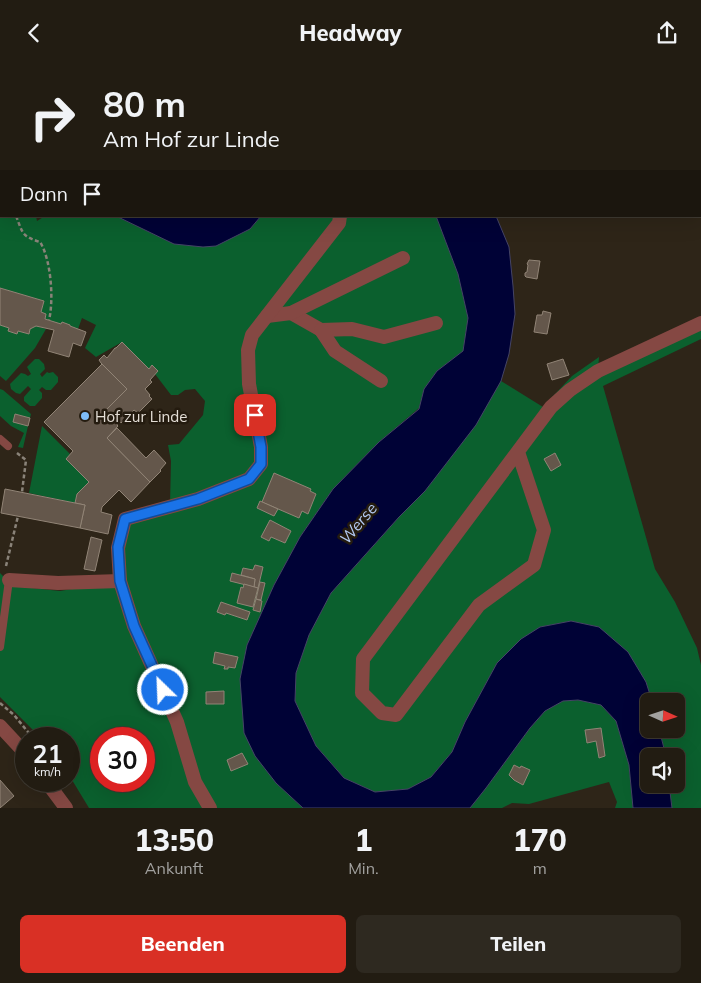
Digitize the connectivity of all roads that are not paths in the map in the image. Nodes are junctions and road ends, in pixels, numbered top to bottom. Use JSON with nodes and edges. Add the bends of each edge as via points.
{"nodes":[{"id":1,"x":340,"y":217,"type":"edge"},
{"id":2,"x":403,"y":258,"type":"dead end"},
{"id":3,"x":291,"y":313,"type":"junction"},
{"id":4,"x":267,"y":316,"type":"junction"},
{"id":5,"x":436,"y":323,"type":"dead end"},
{"id":6,"x":701,"y":323,"type":"edge"},
{"id":7,"x":321,"y":330,"type":"junction"},
{"id":8,"x":381,"y":381,"type":"dead end"},
{"id":9,"x":0,"y":439,"type":"edge"},
{"id":10,"x":8,"y":446,"type":"road end"},
{"id":11,"x":518,"y":452,"type":"junction"},
{"id":12,"x":10,"y":580,"type":"joint"},
{"id":13,"x":120,"y":581,"type":"junction"},
{"id":14,"x":0,"y":647,"type":"edge"},
{"id":15,"x":0,"y":727,"type":"edge"},
{"id":16,"x":15,"y":743,"type":"edge"},
{"id":17,"x":54,"y":792,"type":"edge"},
{"id":18,"x":66,"y":808,"type":"edge"},
{"id":19,"x":210,"y":808,"type":"edge"}],
"edges":[{"from":1,"to":4,"type":"street","via":[[339,223]]},
{"from":2,"to":3,"type":"street"},
{"from":3,"to":4,"type":"street"},
{"from":3,"to":7,"type":"street"},
{"from":4,"to":13,"type":"street","via":[[252,335],[248,350],[249,384],[261,447],[261,464],[249,479],[198,499],[125,519],[118,547]]},
{"from":5,"to":7,"type":"street","via":[[384,337],[352,329]]},
{"from":6,"to":11,"type":"street","via":[[598,371],[570,390],[551,407]]},
{"from":7,"to":8,"type":"street","via":[[335,351]]},
{"from":9,"to":10,"type":"lane"},
{"from":11,"to":11,"type":"street","via":[[363,659],[362,693],[382,713],[396,715],[479,605],[534,565],[544,530]]},
{"from":12,"to":13,"type":"street","via":[[58,583]]},
{"from":12,"to":14,"type":"lane"},
{"from":13,"to":19,"type":"street","via":[[134,626],[177,722],[194,782]]},
{"from":15,"to":16,"type":"street"},
{"from":17,"to":18,"type":"street"}]}
